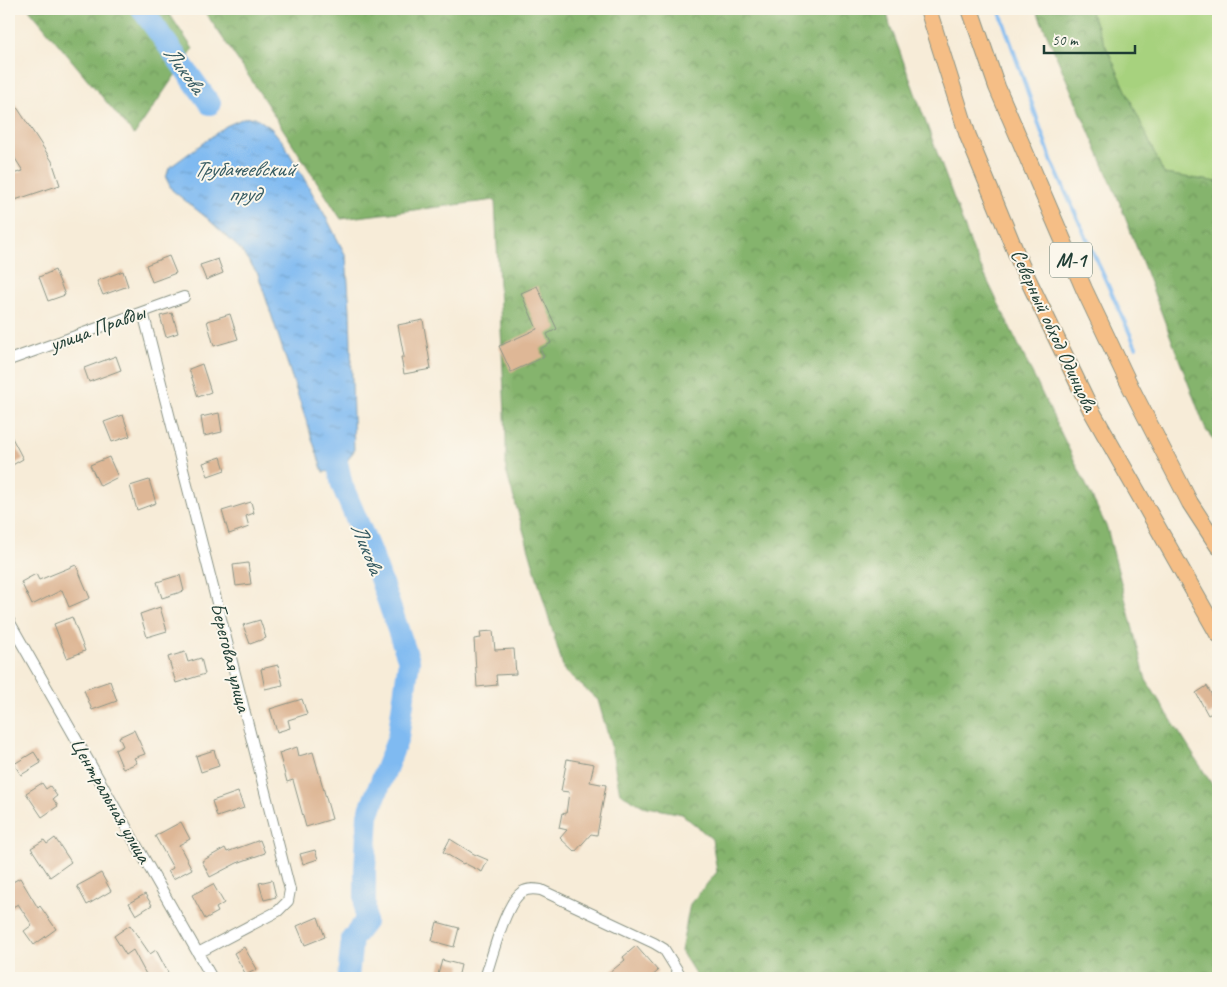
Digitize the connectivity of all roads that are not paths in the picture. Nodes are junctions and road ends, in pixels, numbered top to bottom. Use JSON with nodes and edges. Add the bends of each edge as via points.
{"nodes":[{"id":1,"x":928,"y":9,"type":"edge"},
{"id":2,"x":970,"y":9,"type":"edge"},
{"id":3,"x":184,"y":297,"type":"dead end"},
{"id":4,"x":143,"y":312,"type":"junction"},
{"id":5,"x":9,"y":360,"type":"edge"},
{"id":6,"x":1218,"y":546,"type":"edge"},
{"id":7,"x":9,"y":621,"type":"edge"},
{"id":8,"x":1218,"y":634,"type":"edge"},
{"id":9,"x":198,"y":953,"type":"junction"},
{"id":10,"x":212,"y":978,"type":"edge"},
{"id":11,"x":485,"y":978,"type":"edge"},
{"id":12,"x":682,"y":978,"type":"edge"}],
"edges":[{"from":1,"to":8,"type":"highway","name":"Северный обход Одинцова","number":"М-1","via":[[968,136],[1021,265],[1091,410]]},
{"from":2,"to":6,"type":"highway","number":"М-1","via":[[997,87],[1084,289],[1130,388],[1190,503]]},
{"from":3,"to":4,"type":"street","name":"улица Правды"},
{"from":4,"to":5,"type":"street","name":"улица Правды"},
{"from":4,"to":9,"type":"street","name":"Береговая улица","via":[[290,890],[288,901],[278,911]]},
{"from":7,"to":9,"type":"street","name":"Центральная улица"},
{"from":9,"to":10,"type":"street","name":"Центральная улица"},
{"from":11,"to":12,"type":"street","via":[[506,914],[514,900],[533,888],[664,949]]}]}
